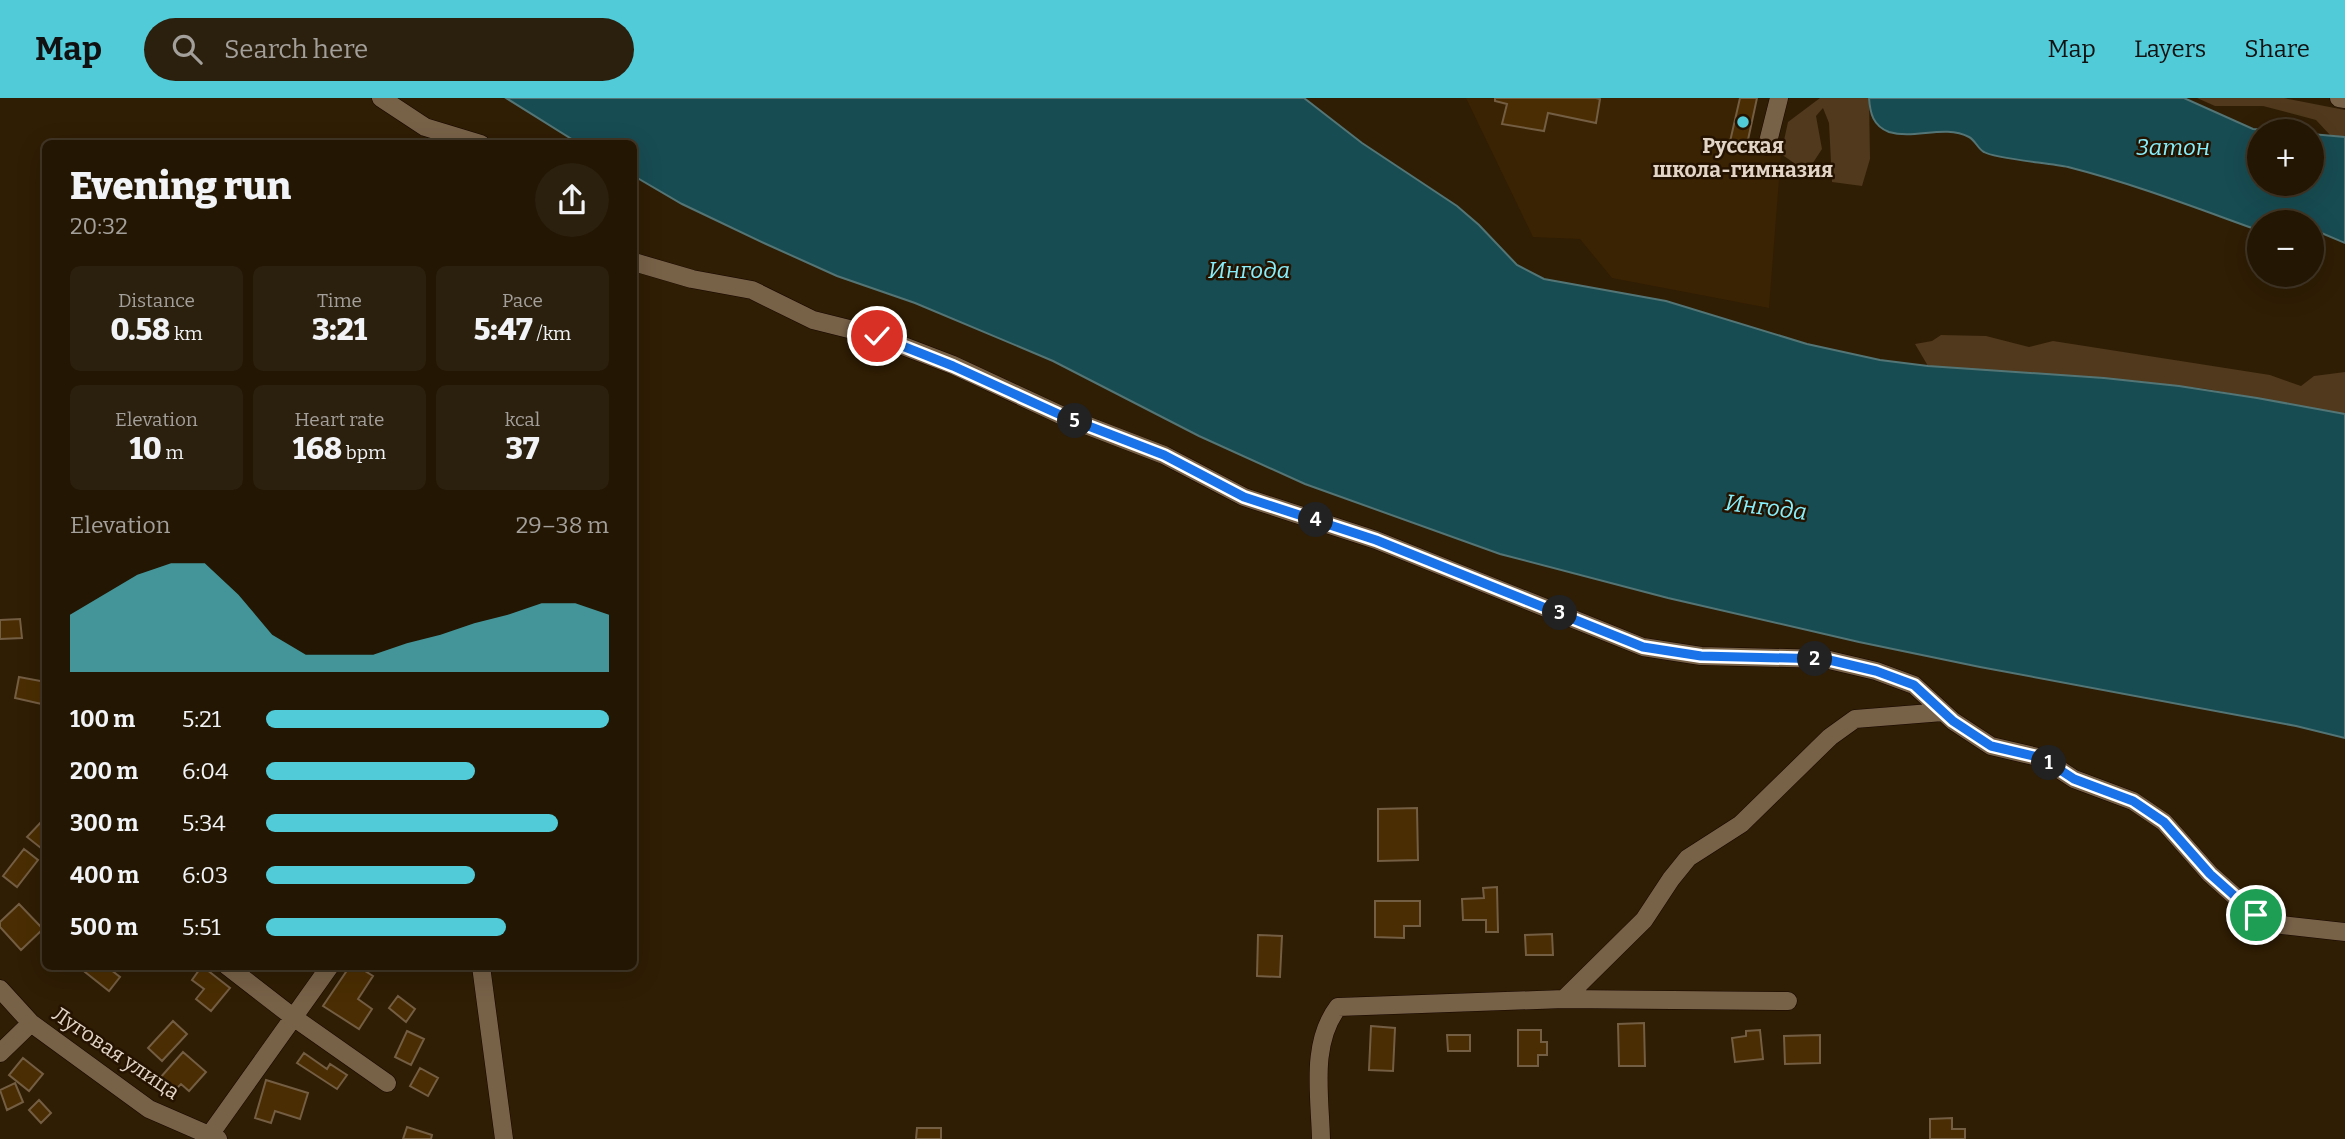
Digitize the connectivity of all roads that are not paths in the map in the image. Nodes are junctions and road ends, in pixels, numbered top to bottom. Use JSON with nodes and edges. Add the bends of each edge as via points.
{"nodes":[{"id":1,"x":381,"y":98,"type":"edge"},
{"id":2,"x":1779,"y":98,"type":"edge"},
{"id":3,"x":2339,"y":98,"type":"edge"},
{"id":4,"x":2345,"y":99,"type":"edge"},
{"id":5,"x":468,"y":140,"type":"edge"},
{"id":6,"x":1767,"y":146,"type":"dead end"},
{"id":7,"x":637,"y":263,"type":"edge"},
{"id":8,"x":1943,"y":712,"type":"junction"},
{"id":9,"x":2345,"y":932,"type":"edge"},
{"id":10,"x":232,"y":970,"type":"edge"},
{"id":11,"x":327,"y":970,"type":"edge"},
{"id":12,"x":482,"y":970,"type":"edge"},
{"id":13,"x":0,"y":989,"type":"edge"},
{"id":14,"x":1564,"y":999,"type":"junction"},
{"id":15,"x":1788,"y":1001,"type":"dead end"},
{"id":16,"x":293,"y":1017,"type":"junction"},
{"id":17,"x":31,"y":1023,"type":"junction"},
{"id":18,"x":0,"y":1053,"type":"edge"},
{"id":19,"x":387,"y":1083,"type":"dead end"},
{"id":20,"x":214,"y":1138,"type":"edge"},
{"id":21,"x":504,"y":1139,"type":"edge"},
{"id":22,"x":1321,"y":1139,"type":"edge"}],
"edges":[{"from":1,"to":5,"type":"street","via":[[425,127]]},
{"from":2,"to":6,"type":"street"},
{"from":3,"to":4,"type":"street"},
{"from":7,"to":8,"type":"street","via":[[752,290],[813,320],[877,336],[1164,455],[1244,497],[1376,540],[1643,647],[1701,656],[1825,659],[1914,685]]},
{"from":8,"to":9,"type":"street","via":[[1991,746],[2042,758],[2074,779],[2133,801],[2164,822],[2210,874],[2256,915],[2282,925]]},
{"from":8,"to":14,"type":"street","via":[[1855,719],[1830,737],[1741,824],[1688,858],[1644,920]]},
{"from":10,"to":16,"type":"street"},
{"from":11,"to":16,"type":"street"},
{"from":12,"to":21,"type":"street"},
{"from":13,"to":17,"type":"street","name":"Луговая улица"},
{"from":14,"to":15,"type":"street"},
{"from":14,"to":22,"type":"street","via":[[1338,1007],[1328,1020],[1319,1055]]},
{"from":16,"to":19,"type":"street"},
{"from":16,"to":20,"type":"street"},
{"from":17,"to":18,"type":"street"},
{"from":17,"to":20,"type":"street","name":"Луговая улица","via":[[149,1109]]}]}
